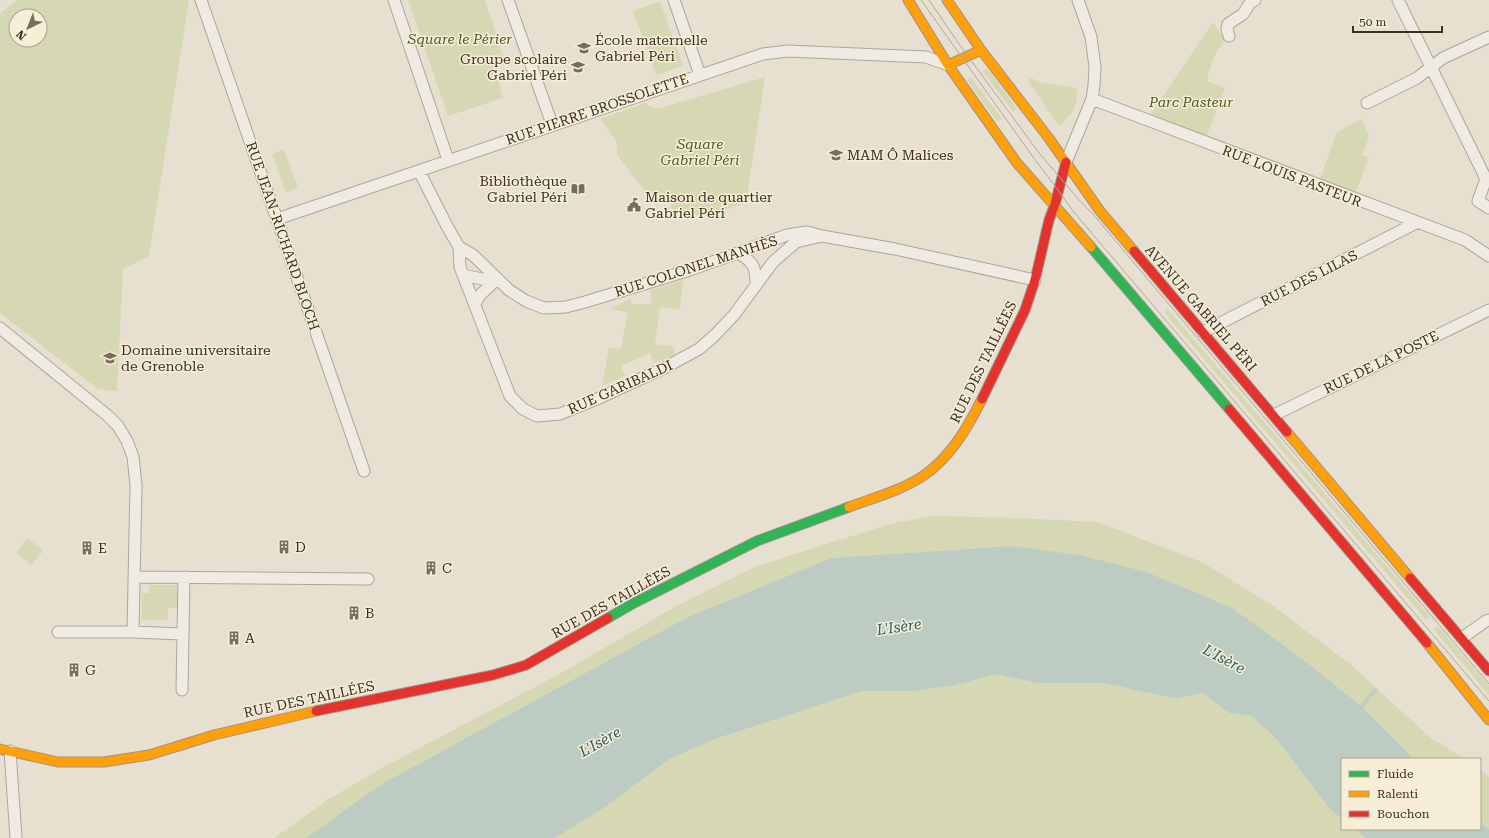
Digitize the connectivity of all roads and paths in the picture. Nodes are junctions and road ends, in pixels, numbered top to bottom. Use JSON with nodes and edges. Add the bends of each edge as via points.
{"nodes":[{"id":1,"x":201,"y":0,"type":"edge"},
{"id":2,"x":394,"y":0,"type":"edge"},
{"id":3,"x":508,"y":0,"type":"edge"},
{"id":4,"x":674,"y":0,"type":"edge"},
{"id":5,"x":908,"y":0,"type":"edge"},
{"id":6,"x":947,"y":0,"type":"edge"},
{"id":7,"x":1078,"y":0,"type":"edge"},
{"id":8,"x":1255,"y":0,"type":"edge"},
{"id":9,"x":1398,"y":0,"type":"edge"},
{"id":10,"x":1228,"y":33,"type":"dead end"},
{"id":11,"x":1489,"y":37,"type":"edge"},
{"id":12,"x":981,"y":50,"type":"junction"},
{"id":13,"x":948,"y":65,"type":"junction"},
{"id":14,"x":1432,"y":68,"type":"junction"},
{"id":15,"x":700,"y":75,"type":"junction"},
{"id":16,"x":1092,"y":99,"type":"junction"},
{"id":17,"x":1367,"y":103,"type":"dead end"},
{"id":18,"x":552,"y":124,"type":"junction"},
{"id":19,"x":448,"y":160,"type":"junction"},
{"id":20,"x":1066,"y":162,"type":"junction"},
{"id":21,"x":419,"y":171,"type":"junction"},
{"id":22,"x":1488,"y":180,"type":"edge"},
{"id":23,"x":1055,"y":204,"type":"junction"},
{"id":24,"x":1489,"y":208,"type":"edge"},
{"id":25,"x":277,"y":219,"type":"junction"},
{"id":26,"x":1416,"y":223,"type":"junction"},
{"id":27,"x":822,"y":236,"type":"junction"},
{"id":28,"x":459,"y":247,"type":"junction"},
{"id":29,"x":738,"y":253,"type":"junction"},
{"id":30,"x":1489,"y":256,"type":"edge"},
{"id":31,"x":463,"y":275,"type":"junction"},
{"id":32,"x":496,"y":279,"type":"junction"},
{"id":33,"x":1035,"y":280,"type":"junction"},
{"id":34,"x":756,"y":285,"type":"junction"},
{"id":35,"x":475,"y":304,"type":"junction"},
{"id":36,"x":1489,"y":310,"type":"edge"},
{"id":37,"x":0,"y":328,"type":"edge"},
{"id":38,"x":1203,"y":332,"type":"junction"},
{"id":39,"x":1274,"y":415,"type":"junction"},
{"id":40,"x":364,"y":471,"type":"dead end"},
{"id":41,"x":134,"y":577,"type":"junction"},
{"id":42,"x":184,"y":577,"type":"junction"},
{"id":43,"x":368,"y":579,"type":"dead end"},
{"id":44,"x":1489,"y":620,"type":"edge"},
{"id":45,"x":58,"y":632,"type":"dead end"},
{"id":46,"x":130,"y":632,"type":"junction"},
{"id":47,"x":182,"y":634,"type":"junction"},
{"id":48,"x":1462,"y":638,"type":"junction"},
{"id":49,"x":1489,"y":671,"type":"edge"},
{"id":50,"x":182,"y":690,"type":"dead end"},
{"id":51,"x":1489,"y":720,"type":"edge"},
{"id":52,"x":5,"y":750,"type":"edge"},
{"id":53,"x":16,"y":838,"type":"edge"}],
"edges":[{"from":1,"to":25,"type":"street","name":"RUE JEAN-RICHARD BLOCH"},
{"from":2,"to":19,"type":"street"},
{"from":3,"to":18,"type":"street"},
{"from":4,"to":15,"type":"street"},
{"from":5,"to":13,"type":"main road"},
{"from":6,"to":12,"type":"main road","name":"AVENUE GABRIEL PÉRI"},
{"from":7,"to":16,"type":"street","via":[[1091,37],[1095,67]]},
{"from":8,"to":10,"type":"street","via":[[1243,14],[1228,24]]},
{"from":9,"to":14,"type":"street"},
{"from":11,"to":14,"type":"street","via":[[1443,58]]},
{"from":12,"to":13,"type":"main road"},
{"from":12,"to":20,"type":"main road","name":"AVENUE GABRIEL PÉRI"},
{"from":13,"to":15,"type":"street","name":"RUE PIERRE BROSSOLETTE","via":[[926,57],[788,51],[764,54]]},
{"from":13,"to":23,"type":"main road","via":[[1017,162]]},
{"from":14,"to":17,"type":"street"},
{"from":14,"to":22,"type":"street"},
{"from":15,"to":18,"type":"street","name":"RUE PIERRE BROSSOLETTE"},
{"from":16,"to":20,"type":"street"},
{"from":16,"to":26,"type":"street","name":"RUE LOUIS PASTEUR"},
{"from":18,"to":19,"type":"street","name":"RUE PIERRE BROSSOLETTE"},
{"from":19,"to":21,"type":"street","name":"RUE PIERRE BROSSOLETTE"},
{"from":20,"to":23,"type":"main road","name":"RUE DES TAILLÉES"},
{"from":20,"to":38,"type":"main road","name":"AVENUE GABRIEL PÉRI","via":[[1100,211]]},
{"from":21,"to":25,"type":"street","name":"RUE PIERRE BROSSOLETTE"},
{"from":21,"to":28,"type":"street","name":"RUE COLONEL MANHÈS"},
{"from":22,"to":24,"type":"street","via":[[1478,201]]},
{"from":23,"to":33,"type":"main road","name":"RUE DES TAILLÉES"},
{"from":23,"to":51,"type":"main road","via":[[1407,618]]},
{"from":25,"to":40,"type":"street","name":"RUE JEAN-RICHARD BLOCH"},
{"from":26,"to":30,"type":"street","name":"RUE LOUIS PASTEUR","via":[[1465,240]]},
{"from":26,"to":38,"type":"street","name":"RUE DES LILAS"},
{"from":27,"to":29,"type":"street","name":"RUE COLONEL MANHÈS","via":[[807,232],[787,235]]},
{"from":27,"to":33,"type":"street","name":"RUE COLONEL MANHÈS","via":[[895,249]]},
{"from":27,"to":34,"type":"street","name":"RUE GARIBALDI","via":[[796,242],[773,262]]},
{"from":28,"to":31,"type":"street","name":"RUE GARIBALDI"},
{"from":28,"to":32,"type":"street","name":"RUE COLONEL MANHÈS","via":[[473,255]]},
{"from":29,"to":32,"type":"street","name":"RUE COLONEL MANHÈS","via":[[566,307],[544,308],[509,290]]},
{"from":29,"to":34,"type":"street","via":[[748,259],[756,270]]},
{"from":31,"to":32,"type":"street"},
{"from":31,"to":35,"type":"street","name":"RUE GARIBALDI"},
{"from":32,"to":35,"type":"street"},
{"from":33,"to":52,"type":"main road","name":"RUE DES TAILLÉES","via":[[1015,333],[969,426],[949,452],[923,476],[904,487],[757,541],[634,603],[526,665],[493,675],[275,720],[149,755],[104,762],[58,762]]},
{"from":34,"to":35,"type":"street","name":"RUE GARIBALDI","via":[[729,320],[698,349],[597,399],[560,414],[537,416],[523,409],[510,396]]},
{"from":36,"to":39,"type":"street","name":"RUE DE LA POSTE"},
{"from":37,"to":41,"type":"street","via":[[107,415],[123,433],[135,465]]},
{"from":38,"to":39,"type":"main road","name":"AVENUE GABRIEL PÉRI"},
{"from":39,"to":48,"type":"main road","name":"AVENUE GABRIEL PÉRI"},
{"from":41,"to":42,"type":"street"},
{"from":41,"to":46,"type":"street"},
{"from":42,"to":43,"type":"street"},
{"from":42,"to":47,"type":"street"},
{"from":44,"to":48,"type":"street"},
{"from":45,"to":46,"type":"street"},
{"from":46,"to":47,"type":"street"},
{"from":47,"to":50,"type":"street"},
{"from":48,"to":49,"type":"main road","name":"AVENUE GABRIEL PÉRI"},
{"from":52,"to":53,"type":"street"}]}
